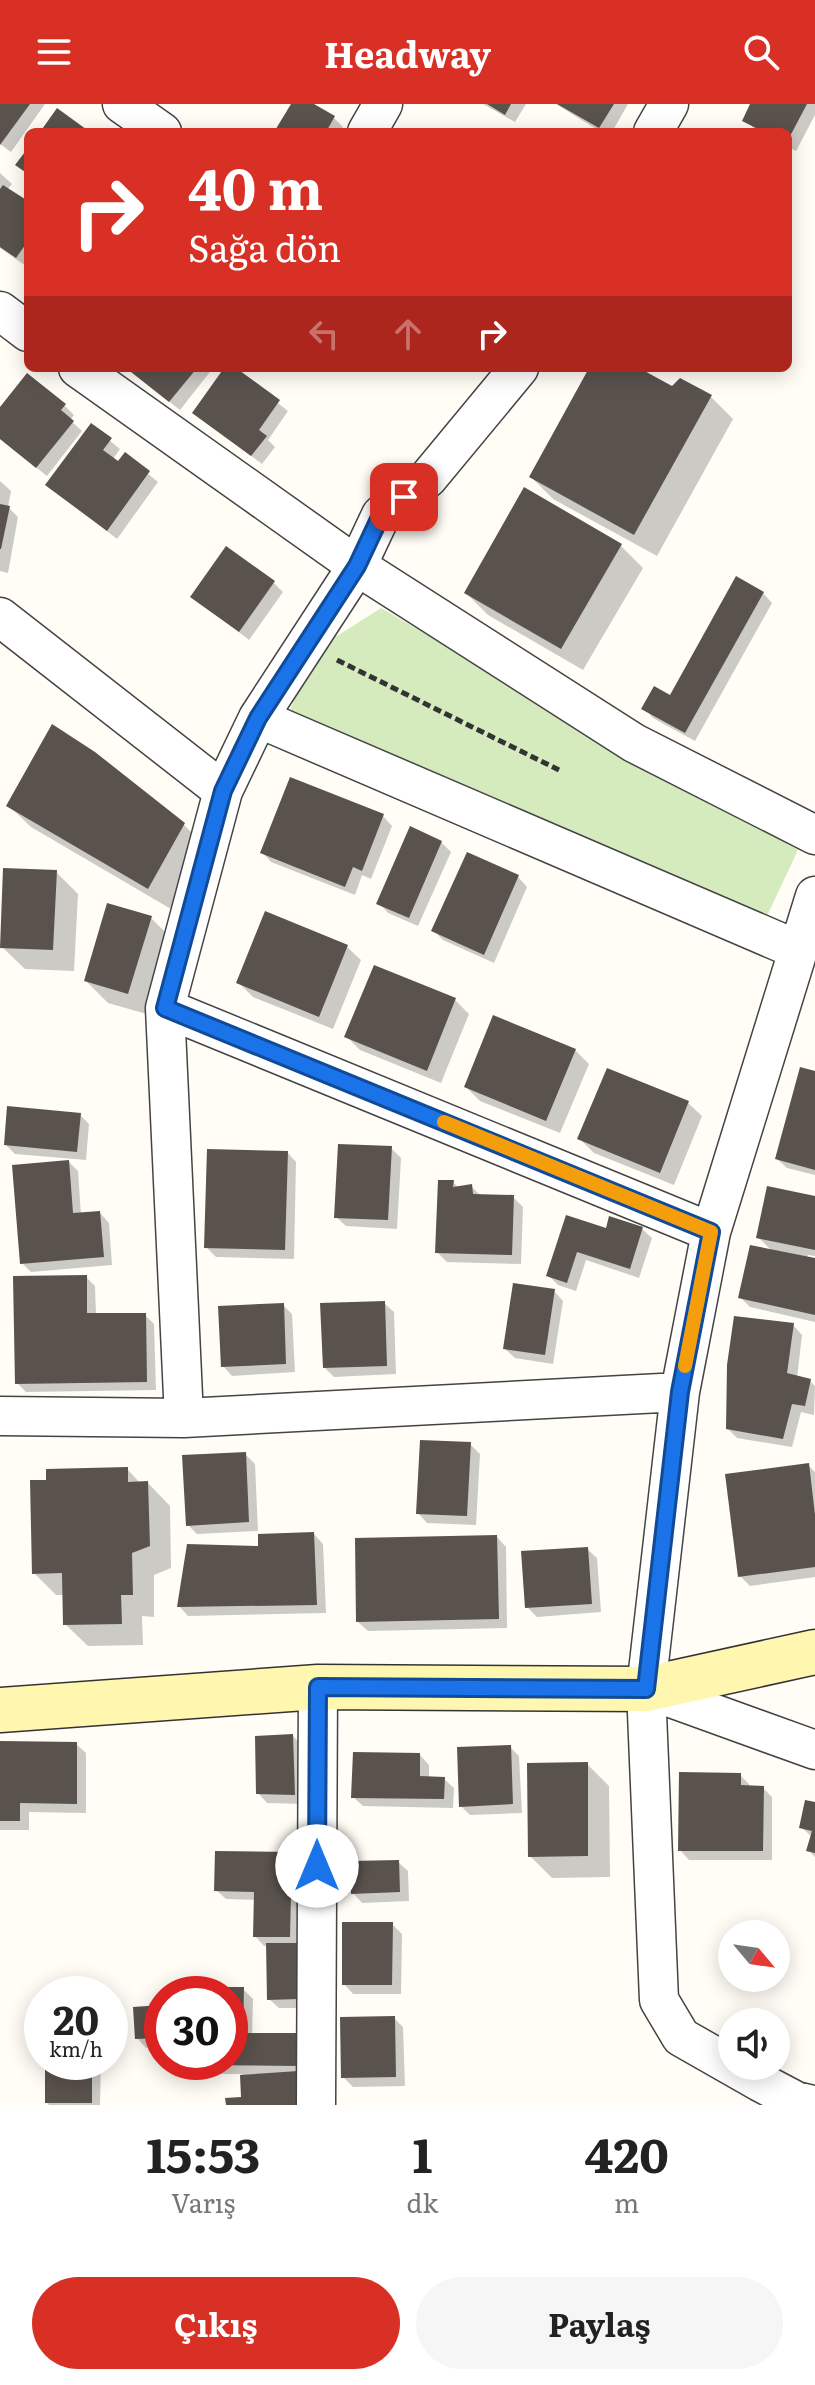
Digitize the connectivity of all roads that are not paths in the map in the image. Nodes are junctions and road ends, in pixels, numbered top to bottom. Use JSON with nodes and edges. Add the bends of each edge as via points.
{"nodes":[{"id":1,"x":122,"y":104,"type":"edge"},
{"id":2,"x":383,"y":104,"type":"edge"},
{"id":3,"x":669,"y":104,"type":"edge"},
{"id":4,"x":156,"y":128,"type":"edge"},
{"id":5,"x":369,"y":128,"type":"edge"},
{"id":6,"x":655,"y":128,"type":"edge"},
{"id":7,"x":0,"y":311,"type":"edge"},
{"id":8,"x":24,"y":329,"type":"edge"},
{"id":9,"x":84,"y":372,"type":"edge"},
{"id":10,"x":514,"y":372,"type":"edge"},
{"id":11,"x":357,"y":566,"type":"junction"},
{"id":12,"x":0,"y":617,"type":"edge"},
{"id":13,"x":258,"y":718,"type":"junction"},
{"id":14,"x":223,"y":791,"type":"junction"},
{"id":15,"x":815,"y":835,"type":"edge"},
{"id":16,"x":815,"y":896,"type":"edge"},
{"id":17,"x":798,"y":950,"type":"junction"},
{"id":18,"x":165,"y":1008,"type":"junction"},
{"id":19,"x":711,"y":1232,"type":"junction"},
{"id":20,"x":680,"y":1392,"type":"junction"},
{"id":21,"x":0,"y":1416,"type":"edge"},
{"id":22,"x":184,"y":1418,"type":"junction"},
{"id":23,"x":815,"y":1652,"type":"edge"},
{"id":24,"x":318,"y":1687,"type":"junction"},
{"id":25,"x":646,"y":1689,"type":"junction"},
{"id":26,"x":0,"y":1710,"type":"edge"},
{"id":27,"x":815,"y":1750,"type":"edge"},
{"id":28,"x":801,"y":2104,"type":"edge"},
{"id":29,"x":316,"y":2105,"type":"edge"}],
"edges":[{"from":1,"to":4,"type":"street"},
{"from":2,"to":5,"type":"street"},
{"from":3,"to":6,"type":"street"},
{"from":7,"to":8,"type":"street"},
{"from":9,"to":11,"type":"street"},
{"from":10,"to":11,"type":"street","via":[[428,478],[381,515]]},
{"from":11,"to":13,"type":"street"},
{"from":11,"to":15,"type":"street","via":[[634,743]]},
{"from":12,"to":14,"type":"street"},
{"from":13,"to":14,"type":"street"},
{"from":13,"to":17,"type":"street"},
{"from":14,"to":18,"type":"street"},
{"from":16,"to":17,"type":"street"},
{"from":17,"to":19,"type":"street"},
{"from":18,"to":19,"type":"street"},
{"from":18,"to":22,"type":"street"},
{"from":19,"to":20,"type":"street"},
{"from":20,"to":22,"type":"street"},
{"from":20,"to":25,"type":"street"},
{"from":21,"to":22,"type":"street"},
{"from":23,"to":25,"type":"street"},
{"from":24,"to":25,"type":"street"},
{"from":24,"to":26,"type":"street"},
{"from":24,"to":29,"type":"street"},
{"from":25,"to":27,"type":"street"},
{"from":25,"to":28,"type":"street","via":[[659,2000],[681,2037]]}]}
